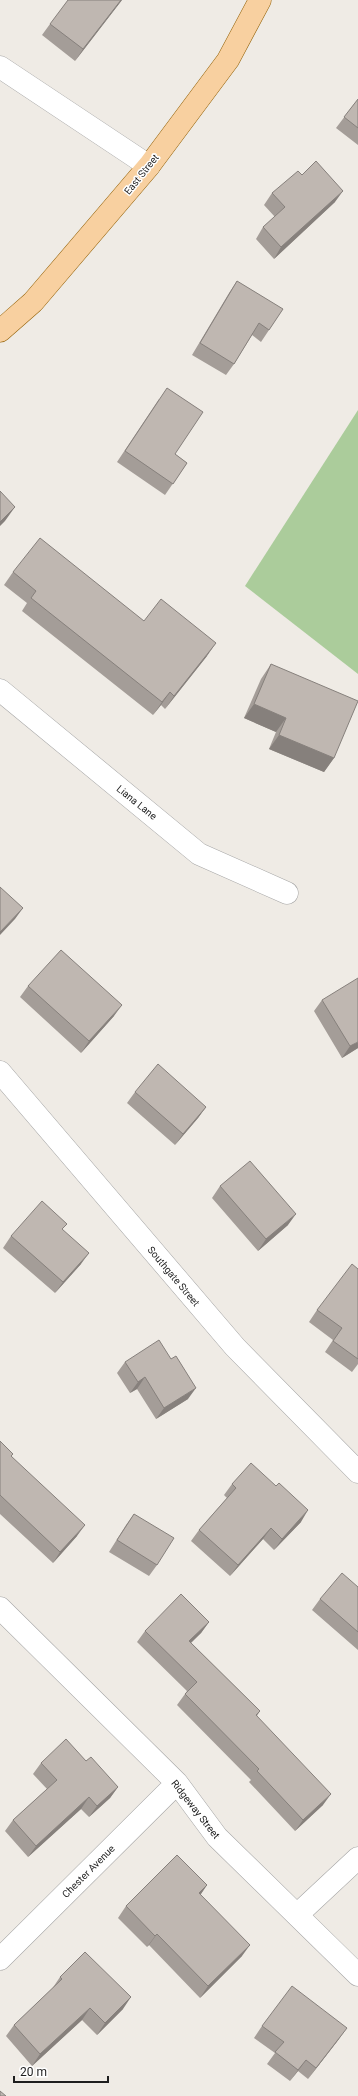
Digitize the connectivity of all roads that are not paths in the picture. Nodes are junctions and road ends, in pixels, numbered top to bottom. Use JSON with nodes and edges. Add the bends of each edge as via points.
{"nodes":[{"id":1,"x":260,"y":0,"type":"edge"},
{"id":2,"x":0,"y":67,"type":"edge"},
{"id":3,"x":149,"y":166,"type":"junction"},
{"id":4,"x":0,"y":332,"type":"edge"},
{"id":5,"x":0,"y":690,"type":"edge"},
{"id":6,"x":287,"y":893,"type":"dead end"},
{"id":7,"x":0,"y":1072,"type":"edge"},
{"id":8,"x":358,"y":1472,"type":"edge"},
{"id":9,"x":0,"y":1608,"type":"edge"},
{"id":10,"x":177,"y":1783,"type":"junction"},
{"id":11,"x":358,"y":1858,"type":"edge"},
{"id":12,"x":298,"y":1914,"type":"junction"},
{"id":13,"x":0,"y":1959,"type":"edge"},
{"id":14,"x":358,"y":1975,"type":"edge"}],
"edges":[{"from":1,"to":3,"type":"main road","name":"East Street","via":[[228,60]]},
{"from":2,"to":3,"type":"street"},
{"from":3,"to":4,"type":"main road","name":"East Street","via":[[33,302]]},
{"from":5,"to":6,"type":"street","name":"Liana Lane","via":[[199,854]]},
{"from":7,"to":8,"type":"street","name":"Southgate Street","via":[[235,1347]]},
{"from":9,"to":10,"type":"street","name":"Ridgeway Street"},
{"from":10,"to":12,"type":"street","name":"Ridgeway Street","via":[[217,1837]]},
{"from":10,"to":13,"type":"street","name":"Chester Avenue"},
{"from":11,"to":12,"type":"street"},
{"from":12,"to":14,"type":"street","name":"Ridgeway Street"}]}
